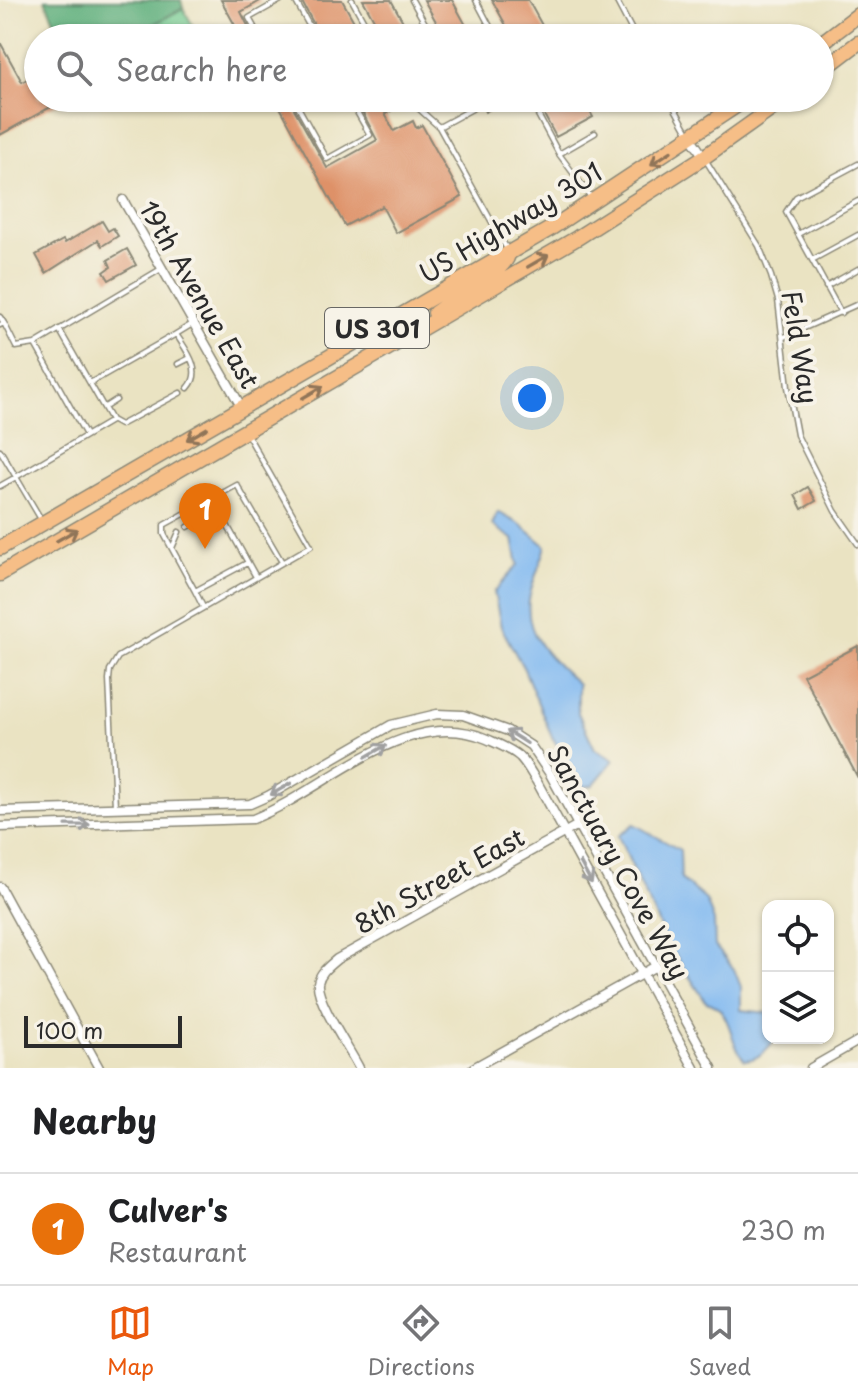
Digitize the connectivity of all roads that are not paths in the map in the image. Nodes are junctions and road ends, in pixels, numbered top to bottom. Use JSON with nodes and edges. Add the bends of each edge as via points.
{"nodes":[{"id":1,"x":281,"y":0,"type":"edge"},
{"id":2,"x":295,"y":0,"type":"edge"},
{"id":3,"x":352,"y":0,"type":"edge"},
{"id":4,"x":412,"y":0,"type":"edge"},
{"id":5,"x":476,"y":0,"type":"edge"},
{"id":6,"x":616,"y":0,"type":"edge"},
{"id":7,"x":858,"y":15,"type":"edge"},
{"id":8,"x":252,"y":24,"type":"edge"},
{"id":9,"x":308,"y":24,"type":"edge"},
{"id":10,"x":365,"y":24,"type":"edge"},
{"id":11,"x":425,"y":24,"type":"edge"},
{"id":12,"x":489,"y":24,"type":"edge"},
{"id":13,"x":629,"y":24,"type":"edge"},
{"id":14,"x":834,"y":33,"type":"edge"},
{"id":15,"x":858,"y":43,"type":"edge"},
{"id":16,"x":834,"y":61,"type":"edge"},
{"id":17,"x":301,"y":112,"type":"edge"},
{"id":18,"x":357,"y":112,"type":"edge"},
{"id":19,"x":422,"y":112,"type":"edge"},
{"id":20,"x":466,"y":112,"type":"edge"},
{"id":21,"x":536,"y":112,"type":"edge"},
{"id":22,"x":677,"y":112,"type":"edge"},
{"id":23,"x":728,"y":112,"type":"edge"},
{"id":24,"x":767,"y":112,"type":"edge"},
{"id":25,"x":439,"y":127,"type":"junction"},
{"id":26,"x":595,"y":133,"type":"dead end"},
{"id":27,"x":691,"y":138,"type":"junction"},
{"id":28,"x":559,"y":154,"type":"junction"},
{"id":29,"x":704,"y":157,"type":"junction"},
{"id":30,"x":858,"y":164,"type":"edge"},
{"id":31,"x":123,"y":200,"type":"dead end"},
{"id":32,"x":858,"y":201,"type":"edge"},
{"id":33,"x":593,"y":202,"type":"junction"},
{"id":34,"x":798,"y":234,"type":"junction"},
{"id":35,"x":858,"y":235,"type":"edge"},
{"id":36,"x":509,"y":253,"type":"junction"},
{"id":37,"x":812,"y":260,"type":"junction"},
{"id":38,"x":163,"y":268,"type":"junction"},
{"id":39,"x":858,"y":269,"type":"edge"},
{"id":40,"x":826,"y":287,"type":"junction"},
{"id":41,"x":858,"y":304,"type":"edge"},
{"id":42,"x":841,"y":313,"type":"junction"},
{"id":43,"x":0,"y":317,"type":"edge"},
{"id":44,"x":194,"y":323,"type":"junction"},
{"id":45,"x":2,"y":324,"type":"edge"},
{"id":46,"x":59,"y":329,"type":"junction"},
{"id":47,"x":176,"y":334,"type":"junction"},
{"id":48,"x":784,"y":337,"type":"junction"},
{"id":49,"x":404,"y":338,"type":"junction"},
{"id":50,"x":35,"y":344,"type":"junction"},
{"id":51,"x":334,"y":354,"type":"junction"},
{"id":52,"x":190,"y":358,"type":"junction"},
{"id":53,"x":178,"y":364,"type":"dead end"},
{"id":54,"x":90,"y":383,"type":"junction"},
{"id":55,"x":188,"y":388,"type":"dead end"},
{"id":56,"x":180,"y":393,"type":"dead end"},
{"id":57,"x":116,"y":400,"type":"dead end"},
{"id":58,"x":104,"y":408,"type":"junction"},
{"id":59,"x":242,"y":408,"type":"junction"},
{"id":60,"x":111,"y":420,"type":"junction"},
{"id":61,"x":245,"y":431,"type":"junction"},
{"id":62,"x":86,"y":435,"type":"junction"},
{"id":63,"x":0,"y":450,"type":"edge"},
{"id":64,"x":179,"y":470,"type":"junction"},
{"id":65,"x":16,"y":477,"type":"junction"},
{"id":66,"x":0,"y":486,"type":"edge"},
{"id":67,"x":212,"y":498,"type":"junction"},
{"id":68,"x":218,"y":510,"type":"junction"},
{"id":69,"x":43,"y":523,"type":"junction"},
{"id":70,"x":188,"y":527,"type":"dead end"},
{"id":71,"x":179,"y":532,"type":"dead end"},
{"id":72,"x":858,"y":544,"type":"edge"},
{"id":73,"x":0,"y":548,"type":"edge"},
{"id":74,"x":172,"y":548,"type":"junction"},
{"id":75,"x":247,"y":563,"type":"junction"},
{"id":76,"x":282,"y":563,"type":"junction"},
{"id":77,"x":0,"y":574,"type":"edge"},
{"id":78,"x":256,"y":578,"type":"junction"},
{"id":79,"x":195,"y":591,"type":"junction"},
{"id":80,"x":204,"y":608,"type":"junction"},
{"id":81,"x":115,"y":809,"type":"junction"},
{"id":82,"x":0,"y":811,"type":"edge"},
{"id":83,"x":578,"y":825,"type":"junction"},
{"id":84,"x":0,"y":827,"type":"edge"},
{"id":85,"x":565,"y":833,"type":"junction"},
{"id":86,"x":0,"y":887,"type":"edge"},
{"id":87,"x":656,"y":966,"type":"junction"},
{"id":88,"x":642,"y":974,"type":"junction"},
{"id":89,"x":858,"y":1041,"type":"edge"},
{"id":90,"x":99,"y":1068,"type":"edge"},
{"id":91,"x":359,"y":1068,"type":"edge"},
{"id":92,"x":473,"y":1068,"type":"edge"},
{"id":93,"x":694,"y":1068,"type":"edge"},
{"id":94,"x":712,"y":1068,"type":"edge"},
{"id":95,"x":811,"y":1068,"type":"edge"}],
"edges":[{"from":1,"to":8,"type":"lane","via":[[249,18]]},
{"from":2,"to":9,"type":"lane"},
{"from":3,"to":10,"type":"lane"},
{"from":4,"to":11,"type":"lane"},
{"from":5,"to":12,"type":"lane"},
{"from":6,"to":13,"type":"lane"},
{"from":7,"to":14,"type":"main road"},
{"from":15,"to":16,"type":"main road"},
{"from":17,"to":18,"type":"lane","via":[[327,159],[370,135]]},
{"from":19,"to":25,"type":"lane"},
{"from":20,"to":25,"type":"lane"},
{"from":21,"to":28,"type":"lane"},
{"from":22,"to":27,"type":"lane"},
{"from":23,"to":27,"type":"main road","name":"US Highway 301","number":"US 301"},
{"from":24,"to":29,"type":"main road","number":"US 301"},
{"from":25,"to":36,"type":"lane"},
{"from":26,"to":28,"type":"lane"},
{"from":27,"to":29,"type":"street"},
{"from":27,"to":33,"type":"main road","name":"US Highway 301","number":"US 301","one_way":true},
{"from":28,"to":33,"type":"lane"},
{"from":29,"to":48,"type":"lane","name":"Feld Way","via":[[759,246],[778,300]]},
{"from":49,"to":29,"type":"main road","number":"US 301","one_way":true},
{"from":30,"to":34,"type":"lane","via":[[796,197],[786,212]]},
{"from":31,"to":38,"type":"street","name":"19th Avenue East"},
{"from":32,"to":34,"type":"lane"},
{"from":33,"to":36,"type":"main road","name":"US Highway 301","number":"US 301"},
{"from":34,"to":37,"type":"lane"},
{"from":35,"to":37,"type":"lane"},
{"from":36,"to":49,"type":"main road","via":[[498,271],[453,298]]},
{"from":36,"to":51,"type":"main road","name":"US Highway 301","number":"US 301"},
{"from":37,"to":40,"type":"lane"},
{"from":38,"to":44,"type":"street","name":"19th Avenue East"},
{"from":38,"to":46,"type":"lane"},
{"from":39,"to":40,"type":"lane"},
{"from":40,"to":42,"type":"lane"},
{"from":41,"to":42,"type":"lane"},
{"from":42,"to":48,"type":"lane"},
{"from":43,"to":45,"type":"lane"},
{"from":44,"to":47,"type":"lane"},
{"from":44,"to":59,"type":"street","name":"19th Avenue East"},
{"from":45,"to":50,"type":"lane","via":[[16,347]]},
{"from":46,"to":50,"type":"lane"},
{"from":46,"to":54,"type":"lane"},
{"from":47,"to":52,"type":"lane"},
{"from":47,"to":54,"type":"lane"},
{"from":48,"to":72,"type":"lane","name":"Feld Way","via":[[797,435]]},
{"from":61,"to":49,"type":"main road","number":"US 301","one_way":true},
{"from":50,"to":62,"type":"lane"},
{"from":51,"to":59,"type":"main road","name":"US Highway 301","number":"US 301"},
{"from":51,"to":61,"type":"main road","via":[[325,368],[267,403]]},
{"from":52,"to":53,"type":"lane"},
{"from":52,"to":55,"type":"lane","via":[[196,373]]},
{"from":54,"to":58,"type":"lane"},
{"from":56,"to":60,"type":"lane","via":[[120,425]]},
{"from":57,"to":58,"type":"lane"},
{"from":58,"to":60,"type":"lane"},
{"from":59,"to":64,"type":"main road","via":[[237,419]]},
{"from":59,"to":69,"type":"main road","name":"US Highway 301","number":"US 301","one_way":true},
{"from":60,"to":62,"type":"lane"},
{"from":61,"to":64,"type":"main road","number":"US 301"},
{"from":61,"to":76,"type":"lane","via":[[311,546]]},
{"from":62,"to":65,"type":"lane"},
{"from":63,"to":65,"type":"lane"},
{"from":77,"to":64,"type":"main road","number":"US 301","one_way":true},
{"from":65,"to":66,"type":"lane"},
{"from":65,"to":69,"type":"lane"},
{"from":67,"to":68,"type":"lane"},
{"from":67,"to":74,"type":"lane","via":[[164,525]]},
{"from":67,"to":76,"type":"lane","via":[[237,485]]},
{"from":68,"to":70,"type":"lane"},
{"from":68,"to":75,"type":"lane"},
{"from":69,"to":73,"type":"main road","name":"US Highway 301","number":"US 301"},
{"from":71,"to":74,"type":"lane"},
{"from":74,"to":79,"type":"lane"},
{"from":75,"to":78,"type":"lane"},
{"from":75,"to":79,"type":"lane"},
{"from":76,"to":78,"type":"lane"},
{"from":78,"to":80,"type":"lane"},
{"from":79,"to":80,"type":"lane"},
{"from":80,"to":81,"type":"lane","via":[[118,657],[110,670]]},
{"from":81,"to":82,"type":"street","name":"Sanctuary Cove Way"},
{"from":83,"to":81,"type":"street","name":"Sanctuary Cove Way","one_way":true,"via":[[531,746],[508,731],[463,715],[427,715],[391,725],[250,804]]},
{"from":83,"to":85,"type":"street","name":"8th Street East"},
{"from":83,"to":87,"type":"street","name":"Sanctuary Cove Way"},
{"from":84,"to":85,"type":"street","name":"Sanctuary Cove Way","one_way":true,"via":[[253,819],[398,739],[461,730],[520,757]]},
{"from":85,"to":88,"type":"street","name":"Sanctuary Cove Way","one_way":true},
{"from":85,"to":91,"type":"street","name":"8th Street East","via":[[337,959],[321,973],[317,986],[322,999]]},
{"from":86,"to":90,"type":"street"},
{"from":87,"to":88,"type":"street"},
{"from":87,"to":94,"type":"street","name":"Sanctuary Cove Way"},
{"from":88,"to":92,"type":"street"},
{"from":88,"to":93,"type":"street","name":"Sanctuary Cove Way"},
{"from":89,"to":95,"type":"street"}]}
